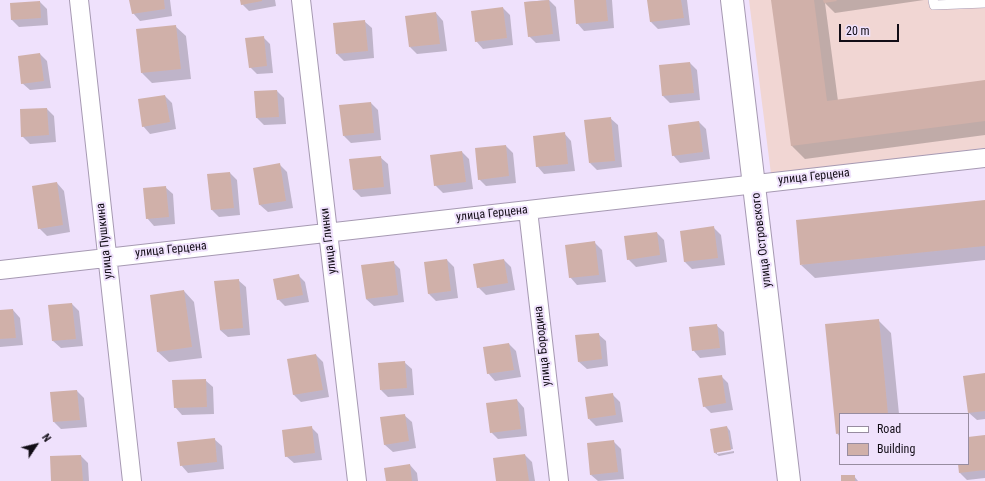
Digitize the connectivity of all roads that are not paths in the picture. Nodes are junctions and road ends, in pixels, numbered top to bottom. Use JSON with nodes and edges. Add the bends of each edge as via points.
{"nodes":[{"id":1,"x":78,"y":0,"type":"edge"},
{"id":2,"x":302,"y":0,"type":"edge"},
{"id":3,"x":732,"y":0,"type":"edge"},
{"id":4,"x":933,"y":0,"type":"edge"},
{"id":5,"x":985,"y":3,"type":"edge"},
{"id":6,"x":985,"y":158,"type":"edge"},
{"id":7,"x":755,"y":184,"type":"junction"},
{"id":8,"x":528,"y":210,"type":"junction"},
{"id":9,"x":328,"y":233,"type":"junction"},
{"id":10,"x":107,"y":258,"type":"junction"},
{"id":11,"x":0,"y":270,"type":"edge"},
{"id":12,"x":132,"y":481,"type":"edge"},
{"id":13,"x":357,"y":481,"type":"edge"},
{"id":14,"x":559,"y":481,"type":"edge"},
{"id":15,"x":789,"y":481,"type":"edge"}],
"edges":[{"from":1,"to":10,"type":"street","name":"улица Пушкина"},
{"from":2,"to":9,"type":"street","name":"улица Глинки"},
{"from":3,"to":7,"type":"street","name":"улица Островского"},
{"from":4,"to":5,"type":"lane","via":[[934,5]]},
{"from":6,"to":7,"type":"street","name":"улица Герцена"},
{"from":7,"to":8,"type":"street","name":"улица Герцена"},
{"from":7,"to":15,"type":"street","name":"улица Островского"},
{"from":8,"to":9,"type":"street","name":"улица Герцена"},
{"from":8,"to":14,"type":"street","name":"улица Бородина"},
{"from":9,"to":10,"type":"street","name":"улица Герцена"},
{"from":9,"to":13,"type":"street","name":"улица Глинки"},
{"from":10,"to":11,"type":"street","name":"улица Герцена"},
{"from":10,"to":12,"type":"street","name":"улица Пушкина"}]}
